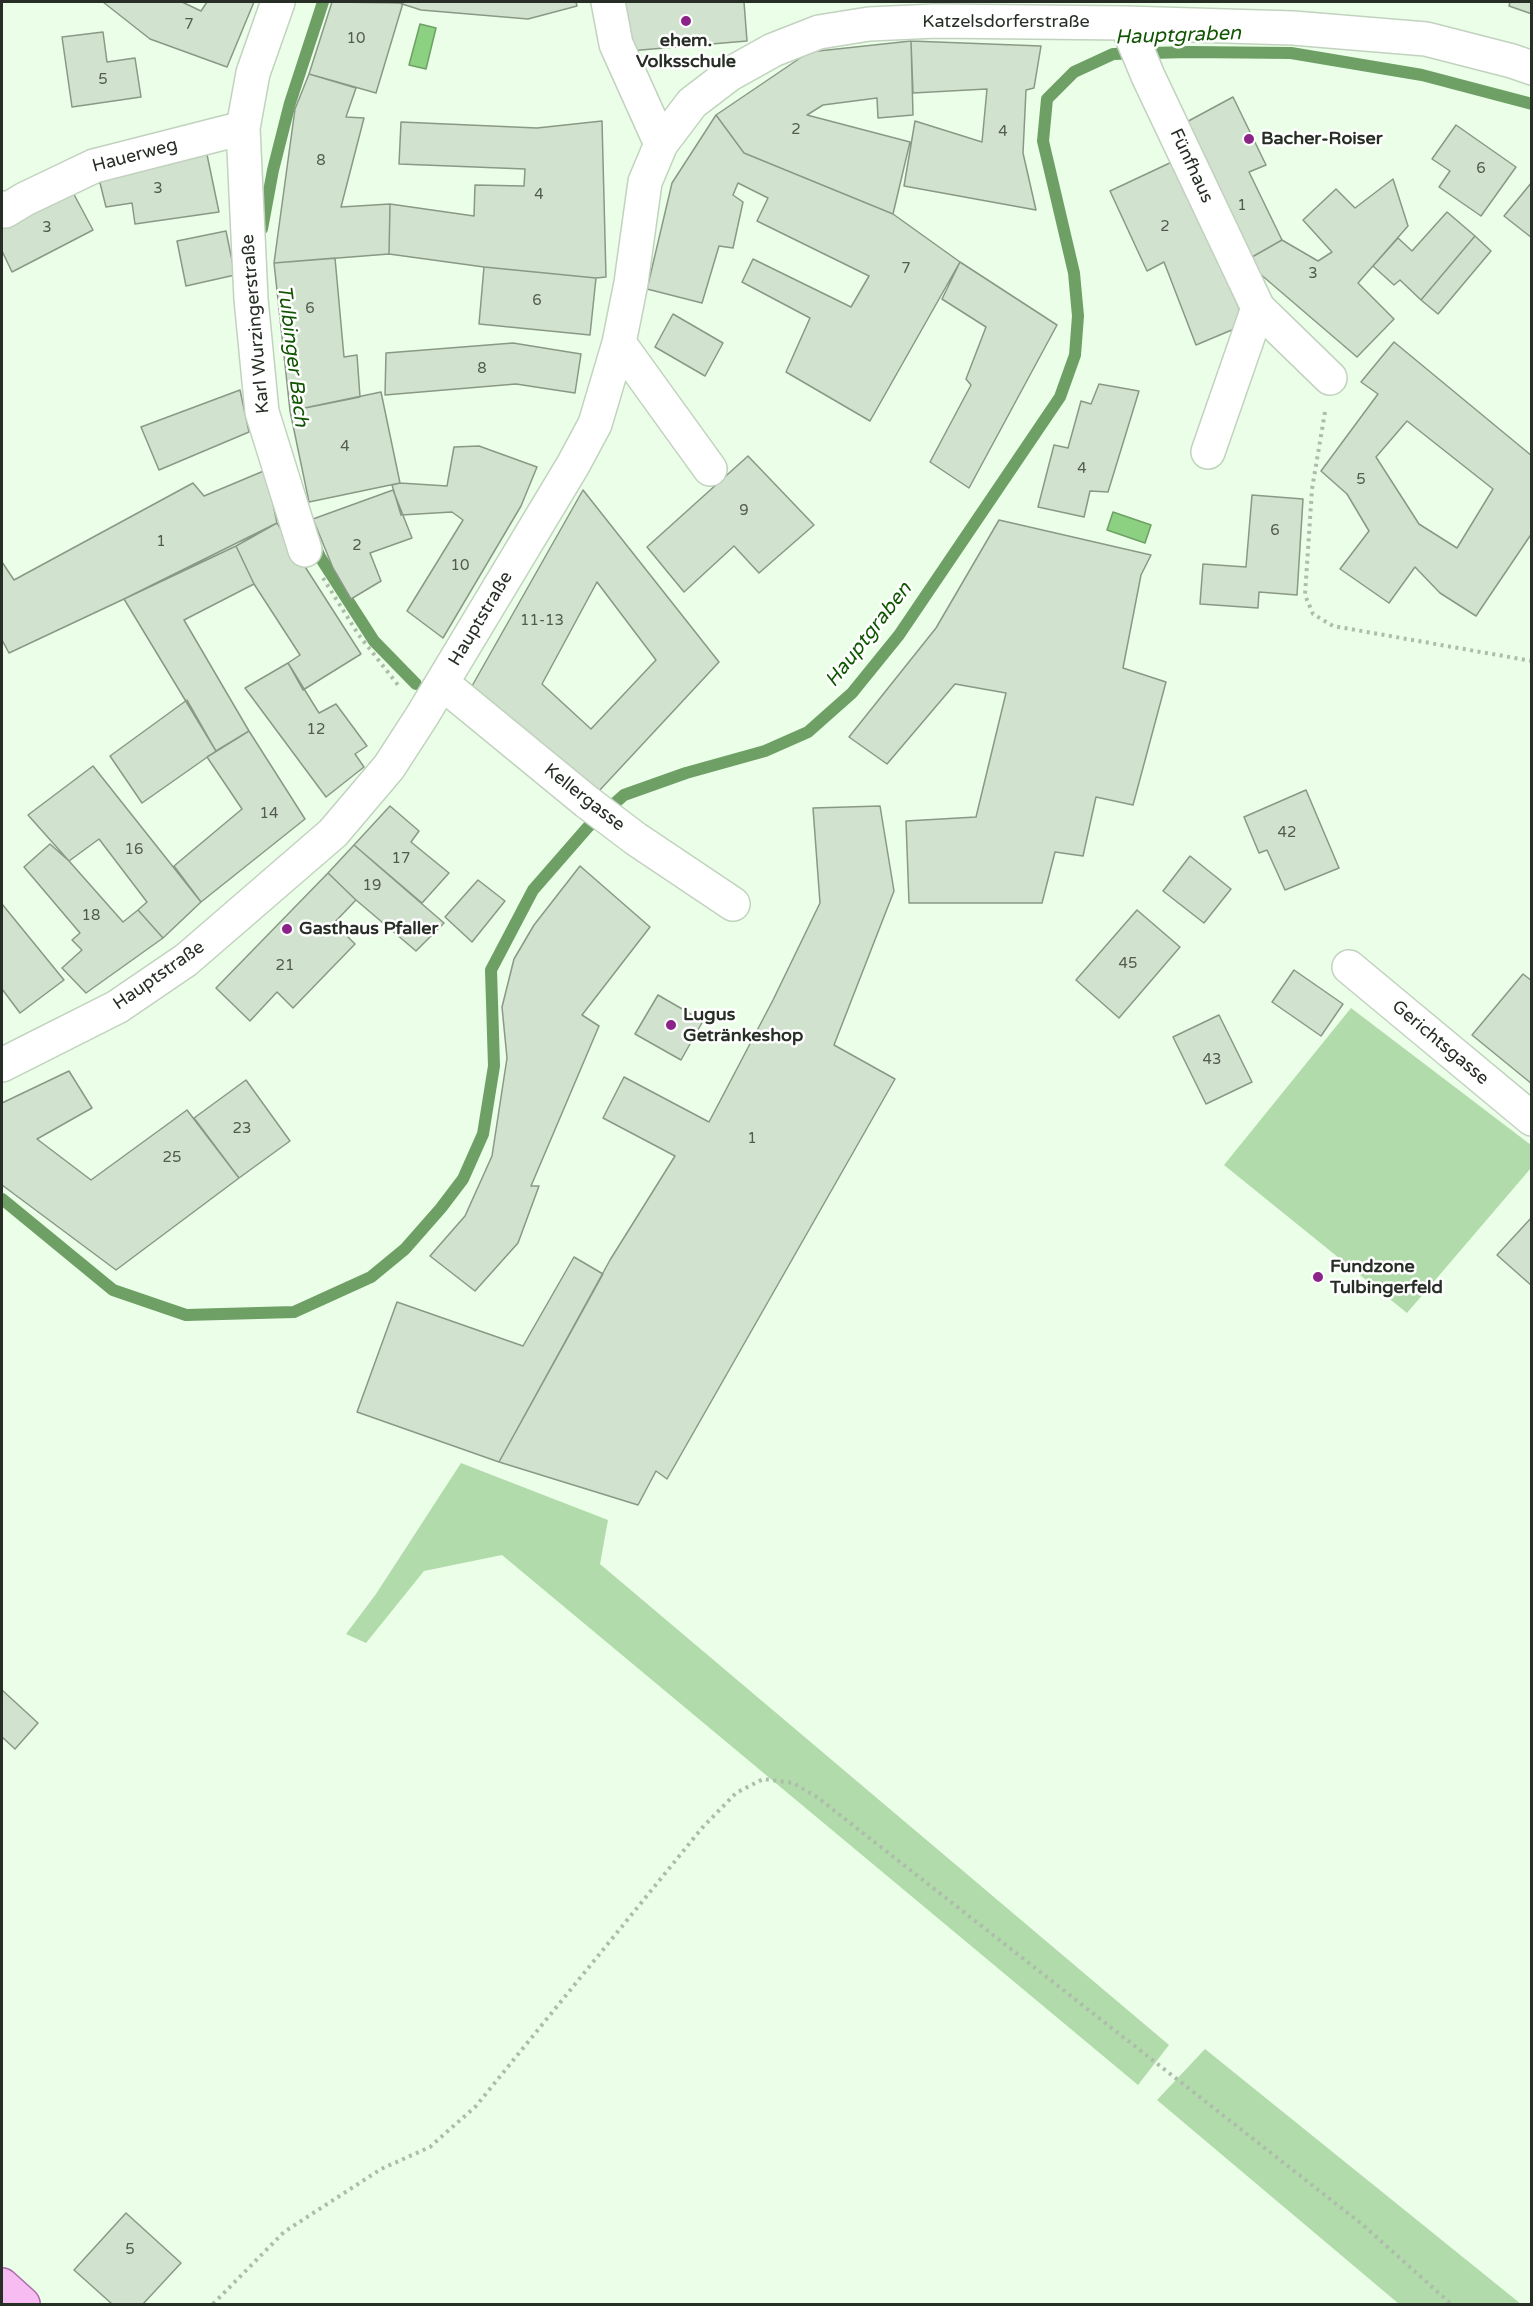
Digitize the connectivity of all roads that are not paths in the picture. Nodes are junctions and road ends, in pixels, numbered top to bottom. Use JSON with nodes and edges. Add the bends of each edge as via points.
{"nodes":[{"id":1,"x":278,"y":2,"type":"edge"},
{"id":2,"x":608,"y":2,"type":"edge"},
{"id":3,"x":873,"y":2,"type":"edge"},
{"id":4,"x":1126,"y":23,"type":"junction"},
{"id":5,"x":819,"y":33,"type":"junction"},
{"id":6,"x":1532,"y":68,"type":"edge"},
{"id":7,"x":243,"y":128,"type":"junction"},
{"id":8,"x":661,"y":144,"type":"junction"},
{"id":9,"x":2,"y":208,"type":"edge"},
{"id":10,"x":1258,"y":308,"type":"junction"},
{"id":11,"x":619,"y":343,"type":"junction"},
{"id":12,"x":1330,"y":378,"type":"road end"},
{"id":13,"x":1208,"y":452,"type":"dead end"},
{"id":14,"x":710,"y":469,"type":"dead end"},
{"id":15,"x":305,"y":550,"type":"road end"},
{"id":16,"x":442,"y":683,"type":"junction"},
{"id":17,"x":733,"y":904,"type":"dead end"},
{"id":18,"x":1349,"y":967,"type":"dead end"},
{"id":19,"x":2,"y":1065,"type":"edge"},
{"id":20,"x":1532,"y":1119,"type":"edge"},
{"id":21,"x":2,"y":2285,"type":"edge"},
{"id":22,"x":23,"y":2304,"type":"edge"}],
"edges":[{"from":1,"to":7,"type":"street","name":"Karl Wurzingerstraße","via":[[253,73]]},
{"from":2,"to":8,"type":"street","via":[[616,44]]},
{"from":3,"to":5,"type":"street"},
{"from":4,"to":5,"type":"street","name":"Katzelsdorferstraße","via":[[936,21],[869,24]]},
{"from":4,"to":6,"type":"street","name":"Katzelsdorferstraße","via":[[1293,28],[1426,39]]},
{"from":4,"to":10,"type":"street","name":"Fünfhaus"},
{"from":5,"to":8,"type":"street","name":"Katzelsdorferstraße","via":[[773,50],[730,74],[692,103]]},
{"from":7,"to":9,"type":"street","name":"Hauerweg","via":[[94,166],[5,211]]},
{"from":7,"to":15,"type":"street","name":"Karl Wurzingerstraße","via":[[251,300],[262,412]]},
{"from":8,"to":11,"type":"street","name":"Hauptstraße","via":[[645,182]]},
{"from":10,"to":12,"type":"street","name":"Fünfhaus"},
{"from":10,"to":13,"type":"street"},
{"from":11,"to":14,"type":"street"},
{"from":11,"to":16,"type":"street","name":"Hauptstraße","via":[[595,424]]},
{"from":16,"to":17,"type":"street","name":"Kellergasse","via":[[587,802]]},
{"from":16,"to":19,"type":"street","name":"Hauptstraße","via":[[389,767],[333,833],[195,953],[117,1007]]},
{"from":18,"to":20,"type":"street","name":"Gerichtsgasse"},
{"from":21,"to":22,"type":"main road"}]}
